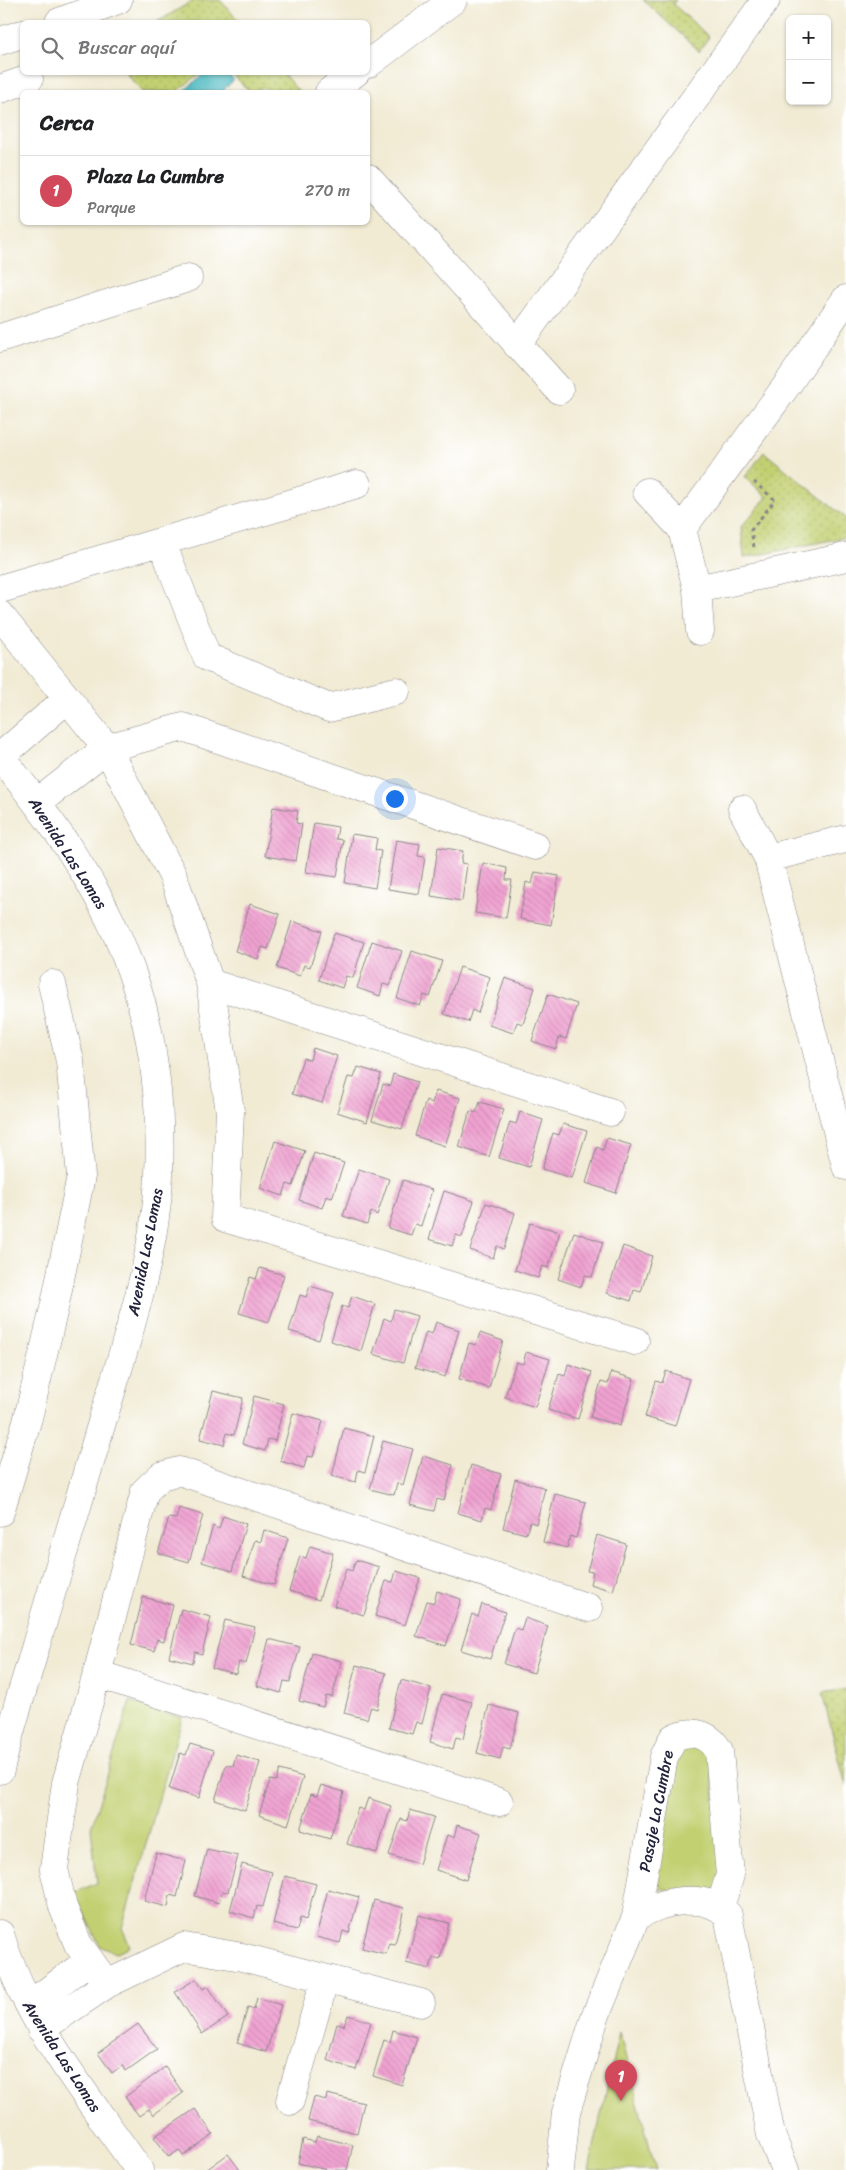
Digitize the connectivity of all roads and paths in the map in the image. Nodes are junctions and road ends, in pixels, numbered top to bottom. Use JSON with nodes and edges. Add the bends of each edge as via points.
{"nodes":[{"id":1,"x":118,"y":0,"type":"edge"},
{"id":2,"x":454,"y":0,"type":"edge"},
{"id":3,"x":766,"y":0,"type":"edge"},
{"id":4,"x":64,"y":20,"type":"edge"},
{"id":5,"x":20,"y":35,"type":"edge"},
{"id":6,"x":0,"y":41,"type":"edge"},
{"id":7,"x":370,"y":63,"type":"edge"},
{"id":8,"x":352,"y":75,"type":"edge"},
{"id":9,"x":29,"y":79,"type":"dead end"},
{"id":10,"x":0,"y":89,"type":"edge"},
{"id":11,"x":332,"y":90,"type":"edge"},
{"id":12,"x":370,"y":180,"type":"edge"},
{"id":13,"x":188,"y":278,"type":"dead end"},
{"id":14,"x":846,"y":299,"type":"edge"},
{"id":15,"x":0,"y":338,"type":"edge"},
{"id":16,"x":516,"y":345,"type":"junction"},
{"id":17,"x":558,"y":390,"type":"dead end"},
{"id":18,"x":731,"y":462,"type":"junction"},
{"id":19,"x":357,"y":484,"type":"dead end"},
{"id":20,"x":647,"y":492,"type":"dead end"},
{"id":21,"x":682,"y":529,"type":"junction"},
{"id":22,"x":162,"y":542,"type":"junction"},
{"id":23,"x":846,"y":557,"type":"edge"},
{"id":24,"x":758,"y":576,"type":"junction"},
{"id":25,"x":0,"y":588,"type":"edge"},
{"id":26,"x":697,"y":588,"type":"junction"},
{"id":27,"x":0,"y":615,"type":"edge"},
{"id":28,"x":700,"y":631,"type":"dead end"},
{"id":29,"x":396,"y":691,"type":"dead end"},
{"id":30,"x":67,"y":699,"type":"junction"},
{"id":31,"x":107,"y":748,"type":"junction"},
{"id":32,"x":0,"y":756,"type":"edge"},
{"id":33,"x":37,"y":803,"type":"junction"},
{"id":34,"x":742,"y":809,"type":"dead end"},
{"id":35,"x":846,"y":840,"type":"edge"},
{"id":36,"x":535,"y":846,"type":"dead end"},
{"id":37,"x":768,"y":858,"type":"junction"},
{"id":38,"x":210,"y":983,"type":"junction"},
{"id":39,"x":52,"y":984,"type":"dead end"},
{"id":40,"x":610,"y":1112,"type":"dead end"},
{"id":41,"x":844,"y":1150,"type":"edge"},
{"id":42,"x":635,"y":1341,"type":"dead end"},
{"id":43,"x":0,"y":1512,"type":"edge"},
{"id":44,"x":589,"y":1608,"type":"dead end"},
{"id":45,"x":97,"y":1674,"type":"junction"},
{"id":46,"x":0,"y":1770,"type":"edge"},
{"id":47,"x":499,"y":1802,"type":"dead end"},
{"id":48,"x":720,"y":1907,"type":"junction"},
{"id":49,"x":636,"y":1918,"type":"junction"},
{"id":50,"x":0,"y":1934,"type":"edge"},
{"id":51,"x":90,"y":1960,"type":"junction"},
{"id":52,"x":325,"y":1979,"type":"junction"},
{"id":53,"x":107,"y":1984,"type":"junction"},
{"id":54,"x":421,"y":2003,"type":"dead end"},
{"id":55,"x":35,"y":2017,"type":"junction"},
{"id":56,"x":290,"y":2101,"type":"dead end"},
{"id":57,"x":139,"y":2170,"type":"edge"},
{"id":58,"x":560,"y":2170,"type":"edge"},
{"id":59,"x":785,"y":2170,"type":"edge"}],
"edges":[{"from":1,"to":4,"type":"street"},
{"from":2,"to":7,"type":"street"},
{"from":3,"to":16,"type":"street"},
{"from":5,"to":6,"type":"street"},
{"from":8,"to":11,"type":"street"},
{"from":9,"to":10,"type":"street"},
{"from":12,"to":16,"type":"street"},
{"from":13,"to":15,"type":"street"},
{"from":14,"to":18,"type":"street"},
{"from":16,"to":17,"type":"street"},
{"from":18,"to":21,"type":"street"},
{"from":18,"to":24,"type":"path","via":[[775,500],[751,530]]},
{"from":19,"to":22,"type":"street"},
{"from":20,"to":21,"type":"street"},
{"from":21,"to":26,"type":"street"},
{"from":22,"to":25,"type":"street"},
{"from":22,"to":29,"type":"street","via":[[208,657],[329,708]]},
{"from":23,"to":24,"type":"street"},
{"from":24,"to":26,"type":"street"},
{"from":26,"to":28,"type":"street"},
{"from":27,"to":30,"type":"street"},
{"from":30,"to":31,"type":"street"},
{"from":30,"to":32,"type":"street"},
{"from":31,"to":33,"type":"street"},
{"from":31,"to":36,"type":"street","via":[[183,727]]},
{"from":31,"to":38,"type":"street","via":[[173,876]]},
{"from":32,"to":33,"type":"street","name":"Avenida Las Lomas"},
{"from":33,"to":46,"type":"street","name":"Avenida Las Lomas","via":[[104,908],[138,992],[154,1067],[159,1177],[142,1282]]},
{"from":34,"to":37,"type":"street"},
{"from":35,"to":37,"type":"street"},
{"from":37,"to":41,"type":"street"},
{"from":38,"to":40,"type":"street"},
{"from":38,"to":42,"type":"street","via":[[230,1111],[224,1218]]},
{"from":39,"to":43,"type":"street","via":[[70,1060],[81,1176],[28,1418]]},
{"from":44,"to":45,"type":"street","via":[[179,1471],[161,1476],[145,1491]]},
{"from":45,"to":47,"type":"street"},
{"from":45,"to":51,"type":"street","via":[[66,1782],[54,1869],[63,1907],[78,1944]]},
{"from":48,"to":49,"type":"street","via":[[685,1902],[663,1903]]},
{"from":48,"to":49,"type":"street","name":"Pasaje La Cumbre","via":[[730,1874],[719,1751],[705,1735],[683,1733],[673,1738],[664,1757]]},
{"from":48,"to":59,"type":"street","via":[[728,1915],[771,2136]]},
{"from":49,"to":58,"type":"street","name":"Pasaje La Cumbre","via":[[595,2017],[566,2112]]},
{"from":50,"to":55,"type":"street","name":"Avenida Las Lomas","via":[[8,1960]]},
{"from":51,"to":53,"type":"street"},
{"from":51,"to":55,"type":"street"},
{"from":52,"to":53,"type":"street","via":[[242,1957],[184,1947]]},
{"from":52,"to":54,"type":"street"},
{"from":52,"to":56,"type":"street"},
{"from":53,"to":55,"type":"street"},
{"from":55,"to":57,"type":"street","name":"Avenida Las Lomas"}]}
